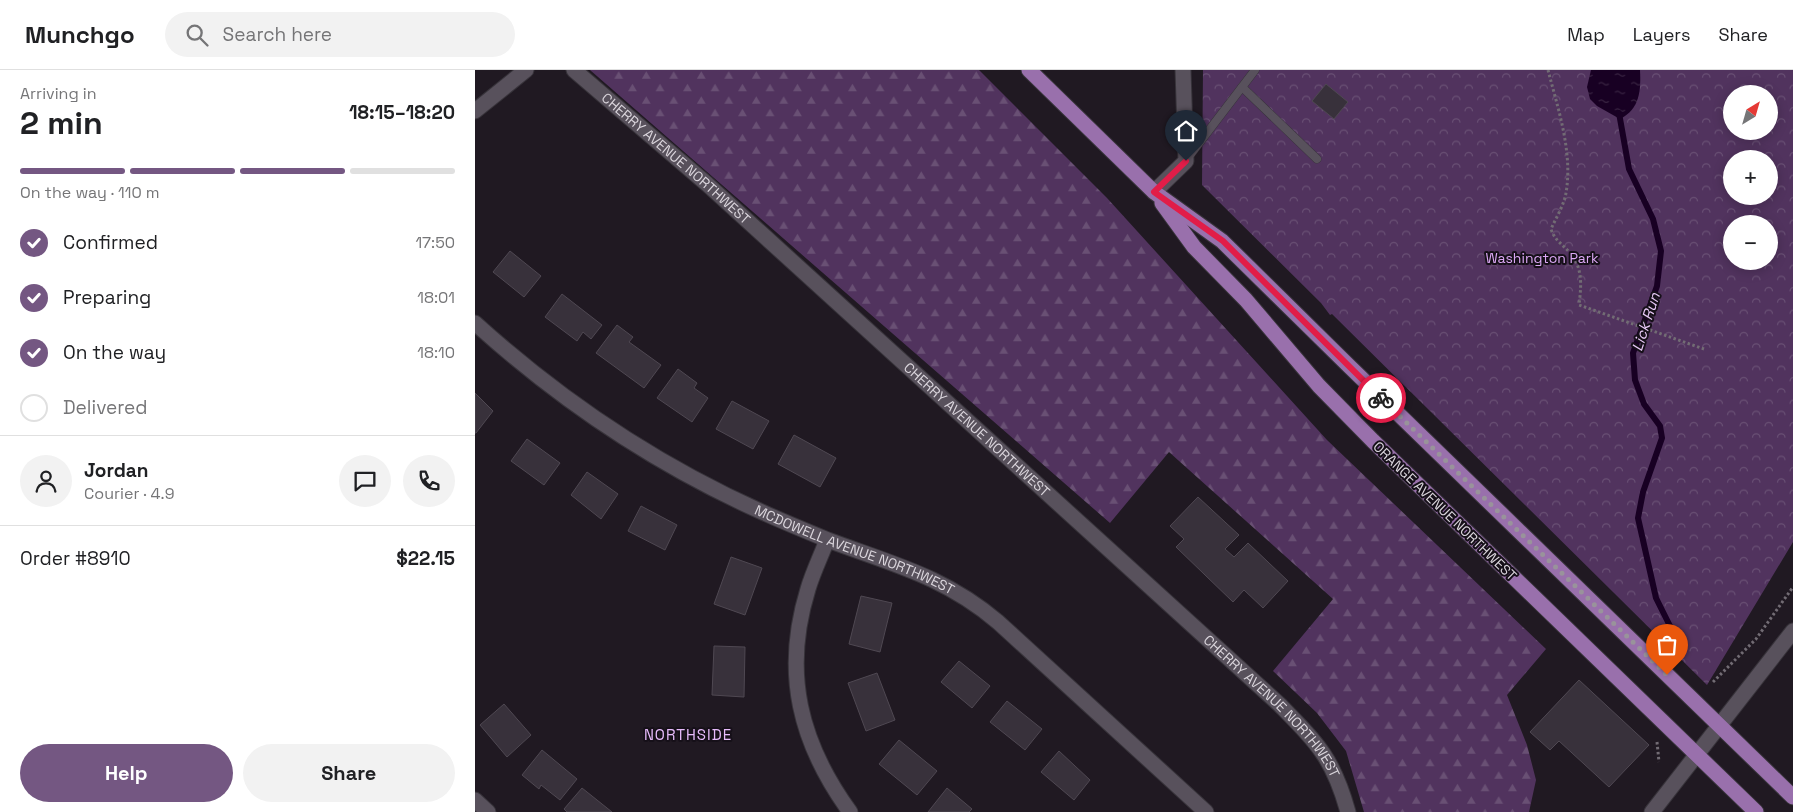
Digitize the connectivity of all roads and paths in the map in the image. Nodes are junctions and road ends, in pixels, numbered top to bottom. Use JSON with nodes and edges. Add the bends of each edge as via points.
{"nodes":[{"id":1,"x":527,"y":70,"type":"edge"},
{"id":2,"x":575,"y":70,"type":"edge"},
{"id":3,"x":1029,"y":70,"type":"edge"},
{"id":4,"x":1183,"y":70,"type":"edge"},
{"id":5,"x":1255,"y":70,"type":"edge"},
{"id":6,"x":1547,"y":70,"type":"edge"},
{"id":7,"x":1242,"y":87,"type":"junction"},
{"id":8,"x":475,"y":111,"type":"edge"},
{"id":9,"x":1317,"y":159,"type":"dead end"},
{"id":10,"x":1186,"y":161,"type":"junction"},
{"id":11,"x":1154,"y":192,"type":"junction"},
{"id":12,"x":475,"y":323,"type":"edge"},
{"id":13,"x":1704,"y":348,"type":"dead end"},
{"id":14,"x":827,"y":540,"type":"junction"},
{"id":15,"x":1793,"y":587,"type":"edge"},
{"id":16,"x":1793,"y":630,"type":"edge"},
{"id":17,"x":1713,"y":682,"type":"dead end"},
{"id":18,"x":1720,"y":725,"type":"junction"},
{"id":19,"x":1657,"y":739,"type":"dead end"},
{"id":20,"x":1697,"y":755,"type":"junction"},
{"id":21,"x":1659,"y":762,"type":"dead end"},
{"id":22,"x":1793,"y":797,"type":"edge"},
{"id":23,"x":475,"y":800,"type":"edge"},
{"id":24,"x":488,"y":812,"type":"edge"},
{"id":25,"x":851,"y":812,"type":"edge"},
{"id":26,"x":1206,"y":812,"type":"edge"},
{"id":27,"x":1348,"y":812,"type":"edge"},
{"id":28,"x":1652,"y":812,"type":"edge"},
{"id":29,"x":1756,"y":812,"type":"edge"}],
"edges":[{"from":1,"to":8,"type":"street"},
{"from":2,"to":27,"type":"street","name":"CHERRY AVENUE NORTHWEST","via":[[707,184],[1280,705],[1319,745],[1333,768]]},
{"from":3,"to":11,"type":"main road","name":"ORANGE AVENUE NORTHWEST"},
{"from":4,"to":10,"type":"street"},
{"from":5,"to":7,"type":"lane"},
{"from":6,"to":13,"type":"path","via":[[1564,136],[1568,170],[1566,195],[1551,229],[1577,266],[1581,286],[1579,305]]},
{"from":7,"to":9,"type":"lane"},
{"from":7,"to":10,"type":"lane"},
{"from":10,"to":11,"type":"street"},
{"from":11,"to":18,"type":"main road","name":"ORANGE AVENUE NORTHWEST","via":[[1223,241]]},
{"from":11,"to":20,"type":"main road","name":"ORANGE AVENUE NORTHWEST","via":[[1194,247],[1246,300],[1319,386]]},
{"from":12,"to":14,"type":"street","name":"MCDOWELL AVENUE NORTHWEST","via":[[574,404],[648,452],[761,511]]},
{"from":14,"to":25,"type":"street","via":[[799,622],[795,657],[797,692],[804,725],[816,757],[832,787]]},
{"from":14,"to":26,"type":"street","name":"MCDOWELL AVENUE NORTHWEST","via":[[917,571],[975,602]]},
{"from":15,"to":17,"type":"path","via":[[1756,639]]},
{"from":16,"to":18,"type":"street"},
{"from":18,"to":20,"type":"street"},
{"from":18,"to":22,"type":"main road","name":"ORANGE AVENUE NORTHWEST"},
{"from":19,"to":21,"type":"path"},
{"from":20,"to":28,"type":"street"},
{"from":20,"to":29,"type":"main road","name":"ORANGE AVENUE NORTHWEST"},
{"from":23,"to":24,"type":"street"}]}
